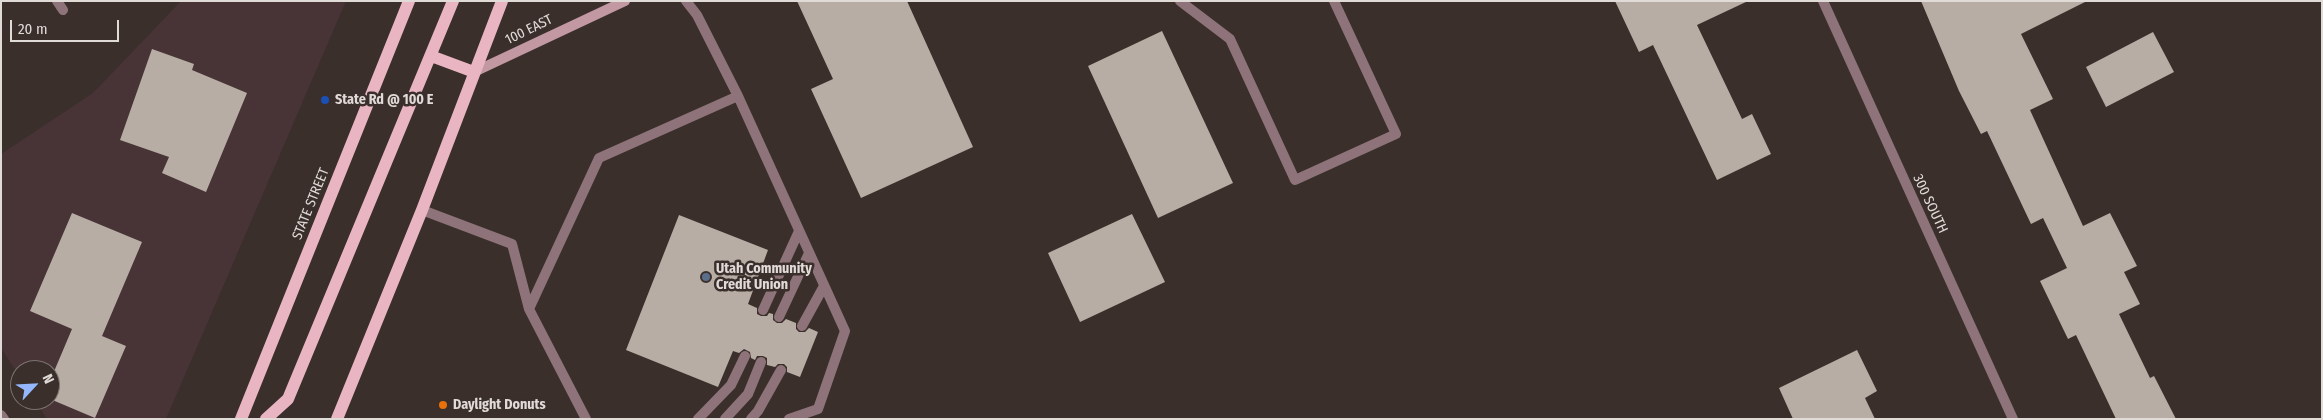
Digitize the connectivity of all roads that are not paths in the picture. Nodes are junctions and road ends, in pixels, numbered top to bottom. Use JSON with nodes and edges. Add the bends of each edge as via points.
{"nodes":[{"id":1,"x":57,"y":1,"type":"edge"},
{"id":2,"x":408,"y":1,"type":"edge"},
{"id":3,"x":453,"y":1,"type":"edge"},
{"id":4,"x":502,"y":1,"type":"edge"},
{"id":5,"x":625,"y":1,"type":"edge"},
{"id":6,"x":686,"y":1,"type":"edge"},
{"id":7,"x":1180,"y":1,"type":"edge"},
{"id":8,"x":1334,"y":1,"type":"edge"},
{"id":9,"x":1822,"y":1,"type":"edge"},
{"id":10,"x":63,"y":10,"type":"dead end"},
{"id":11,"x":431,"y":56,"type":"junction"},
{"id":12,"x":474,"y":72,"type":"junction"},
{"id":13,"x":738,"y":96,"type":"junction"},
{"id":14,"x":422,"y":210,"type":"junction"},
{"id":15,"x":799,"y":231,"type":"junction"},
{"id":16,"x":809,"y":253,"type":"junction"},
{"id":17,"x":824,"y":286,"type":"junction"},
{"id":18,"x":529,"y":308,"type":"junction"},
{"id":19,"x":763,"y":310,"type":"dead end"},
{"id":20,"x":779,"y":317,"type":"dead end"},
{"id":21,"x":802,"y":326,"type":"dead end"},
{"id":22,"x":745,"y":356,"type":"dead end"},
{"id":23,"x":761,"y":362,"type":"dead end"},
{"id":24,"x":781,"y":370,"type":"dead end"},
{"id":25,"x":1,"y":415,"type":"edge"},
{"id":26,"x":4,"y":419,"type":"edge"},
{"id":27,"x":241,"y":419,"type":"edge"},
{"id":28,"x":266,"y":419,"type":"edge"},
{"id":29,"x":337,"y":419,"type":"edge"},
{"id":30,"x":586,"y":419,"type":"edge"},
{"id":31,"x":698,"y":419,"type":"edge"},
{"id":32,"x":725,"y":419,"type":"edge"},
{"id":33,"x":751,"y":419,"type":"edge"},
{"id":34,"x":789,"y":419,"type":"edge"},
{"id":35,"x":2013,"y":419,"type":"edge"}],
"edges":[{"from":1,"to":10,"type":"street"},
{"from":2,"to":27,"type":"main road","name":"STATE STREET"},
{"from":3,"to":11,"type":"main road"},
{"from":4,"to":12,"type":"main road"},
{"from":5,"to":12,"type":"main road","name":"100 EAST"},
{"from":6,"to":13,"type":"street","via":[[697,14]]},
{"from":7,"to":8,"type":"street","via":[[1230,39],[1295,180],[1396,134]]},
{"from":9,"to":35,"type":"street","name":"300 SOUTH"},
{"from":11,"to":12,"type":"main road"},
{"from":11,"to":28,"type":"main road","via":[[288,399]]},
{"from":12,"to":14,"type":"main road"},
{"from":13,"to":15,"type":"street"},
{"from":13,"to":18,"type":"street","via":[[599,158]]},
{"from":14,"to":18,"type":"street","via":[[512,244]]},
{"from":14,"to":29,"type":"main road"},
{"from":15,"to":16,"type":"street"},
{"from":15,"to":19,"type":"street"},
{"from":16,"to":17,"type":"street"},
{"from":16,"to":20,"type":"street"},
{"from":17,"to":21,"type":"street"},
{"from":17,"to":34,"type":"street","via":[[845,330],[818,409]]},
{"from":18,"to":30,"type":"street"},
{"from":22,"to":31,"type":"street","via":[[731,385]]},
{"from":23,"to":32,"type":"street","via":[[748,394]]},
{"from":24,"to":33,"type":"street"},
{"from":25,"to":26,"type":"street"}]}
